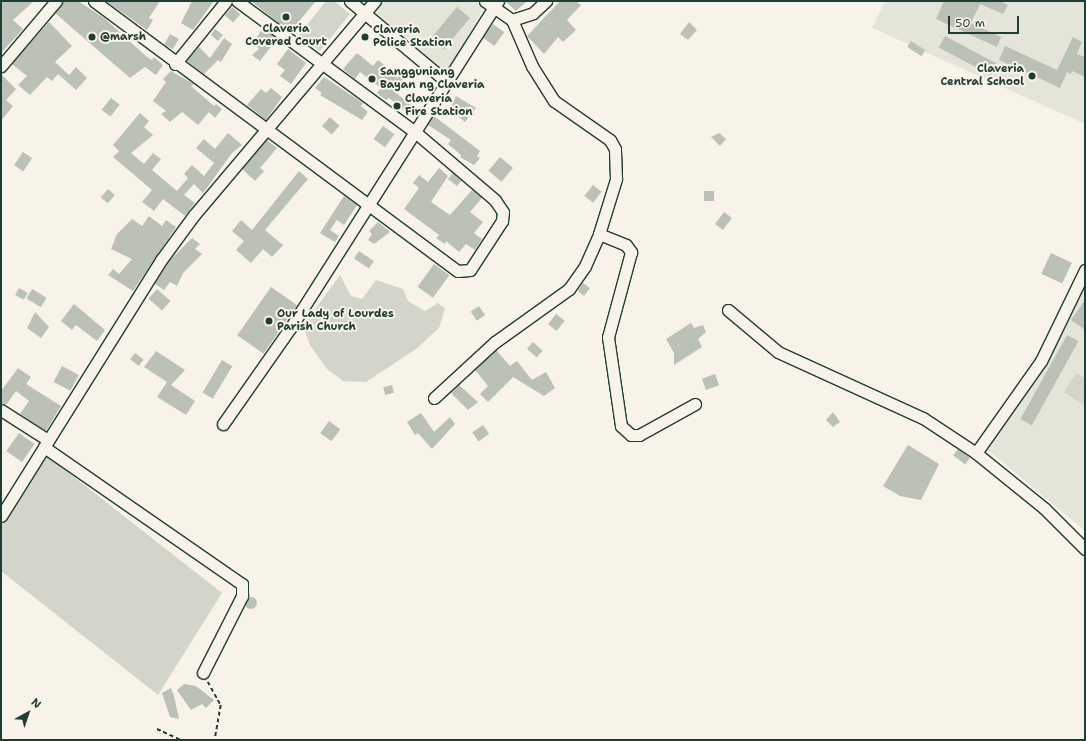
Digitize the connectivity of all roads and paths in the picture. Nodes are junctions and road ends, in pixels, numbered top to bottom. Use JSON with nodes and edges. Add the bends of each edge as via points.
{"nodes":[{"id":1,"x":56,"y":1,"type":"edge"},
{"id":2,"x":94,"y":1,"type":"edge"},
{"id":3,"x":226,"y":1,"type":"edge"},
{"id":4,"x":237,"y":1,"type":"edge"},
{"id":5,"x":350,"y":1,"type":"edge"},
{"id":6,"x":375,"y":1,"type":"edge"},
{"id":7,"x":546,"y":1,"type":"edge"},
{"id":8,"x":492,"y":3,"type":"edge"},
{"id":9,"x":365,"y":13,"type":"junction"},
{"id":10,"x":512,"y":20,"type":"junction"},
{"id":11,"x":175,"y":64,"type":"junction"},
{"id":12,"x":322,"y":64,"type":"junction"},
{"id":13,"x":1,"y":66,"type":"edge"},
{"id":14,"x":447,"y":82,"type":"junction"},
{"id":15,"x":265,"y":131,"type":"junction"},
{"id":16,"x":415,"y":132,"type":"junction"},
{"id":17,"x":370,"y":204,"type":"junction"},
{"id":18,"x":599,"y":234,"type":"junction"},
{"id":19,"x":1085,"y":270,"type":"edge"},
{"id":20,"x":728,"y":310,"type":"dead end"},
{"id":21,"x":434,"y":398,"type":"dead end"},
{"id":22,"x":695,"y":404,"type":"dead end"},
{"id":23,"x":1,"y":410,"type":"edge"},
{"id":24,"x":223,"y":424,"type":"dead end"},
{"id":25,"x":46,"y":444,"type":"junction"},
{"id":26,"x":976,"y":453,"type":"junction"},
{"id":27,"x":1,"y":516,"type":"edge"},
{"id":28,"x":1085,"y":549,"type":"edge"},
{"id":29,"x":203,"y":673,"type":"joint"},
{"id":30,"x":157,"y":729,"type":"dead end"},
{"id":31,"x":181,"y":740,"type":"edge"},
{"id":32,"x":215,"y":740,"type":"edge"}],
"edges":[{"from":1,"to":13,"type":"street"},
{"from":2,"to":11,"type":"street"},
{"from":3,"to":11,"type":"street"},
{"from":4,"to":12,"type":"street"},
{"from":5,"to":9,"type":"street"},
{"from":6,"to":9,"type":"street"},
{"from":7,"to":10,"type":"street","via":[[533,13]]},
{"from":8,"to":10,"type":"street"},
{"from":8,"to":14,"type":"street"},
{"from":9,"to":12,"type":"street"},
{"from":9,"to":14,"type":"street"},
{"from":10,"to":18,"type":"street","via":[[532,66],[554,101],[604,134],[615,149],[616,179]]},
{"from":11,"to":15,"type":"street"},
{"from":12,"to":15,"type":"street"},
{"from":12,"to":16,"type":"street"},
{"from":14,"to":16,"type":"street"},
{"from":15,"to":17,"type":"street"},
{"from":15,"to":25,"type":"street","via":[[161,260]]},
{"from":16,"to":17,"type":"street"},
{"from":16,"to":17,"type":"street","via":[[495,200],[503,212],[502,221],[470,270],[463,272]]},
{"from":17,"to":24,"type":"street","via":[[291,327]]},
{"from":18,"to":21,"type":"street","via":[[585,266],[569,289],[495,342]]},
{"from":18,"to":22,"type":"street","via":[[626,245],[630,252],[608,337],[621,426],[631,435],[639,435]]},
{"from":19,"to":26,"type":"street","via":[[1041,361]]},
{"from":20,"to":26,"type":"street","via":[[778,352],[923,418]]},
{"from":23,"to":25,"type":"street"},
{"from":25,"to":27,"type":"street"},
{"from":25,"to":29,"type":"street","via":[[242,584],[242,596]]},
{"from":26,"to":28,"type":"street","via":[[1044,508]]},
{"from":29,"to":32,"type":"path","via":[[221,705]]},
{"from":30,"to":31,"type":"path"}]}
